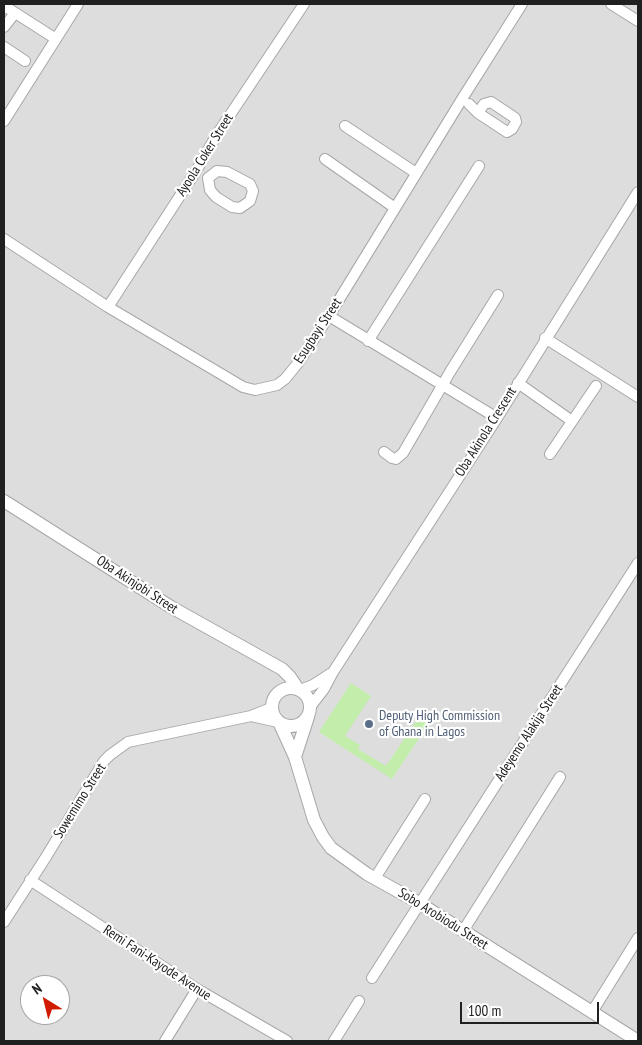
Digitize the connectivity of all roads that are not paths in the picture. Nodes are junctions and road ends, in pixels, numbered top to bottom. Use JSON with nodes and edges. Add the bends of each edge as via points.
{"nodes":[{"id":1,"x":78,"y":4,"type":"edge"},
{"id":2,"x":304,"y":4,"type":"edge"},
{"id":3,"x":522,"y":4,"type":"edge"},
{"id":4,"x":611,"y":4,"type":"edge"},
{"id":5,"x":4,"y":8,"type":"edge"},
{"id":6,"x":15,"y":13,"type":"junction"},
{"id":7,"x":638,"y":21,"type":"edge"},
{"id":8,"x":4,"y":27,"type":"edge"},
{"id":9,"x":56,"y":40,"type":"junction"},
{"id":10,"x":4,"y":47,"type":"edge"},
{"id":11,"x":25,"y":61,"type":"dead end"},
{"id":12,"x":469,"y":104,"type":"dead end"},
{"id":13,"x":478,"y":113,"type":"dead end"},
{"id":14,"x":4,"y":121,"type":"edge"},
{"id":15,"x":345,"y":126,"type":"dead end"},
{"id":16,"x":325,"y":159,"type":"dead end"},
{"id":17,"x":479,"y":166,"type":"dead end"},
{"id":18,"x":196,"y":171,"type":"junction"},
{"id":19,"x":416,"y":173,"type":"junction"},
{"id":20,"x":208,"y":178,"type":"junction"},
{"id":21,"x":638,"y":192,"type":"edge"},
{"id":22,"x":395,"y":208,"type":"junction"},
{"id":23,"x":4,"y":239,"type":"edge"},
{"id":24,"x":498,"y":295,"type":"dead end"},
{"id":25,"x":108,"y":307,"type":"junction"},
{"id":26,"x":329,"y":316,"type":"junction"},
{"id":27,"x":545,"y":338,"type":"junction"},
{"id":28,"x":368,"y":341,"type":"junction"},
{"id":29,"x":518,"y":383,"type":"junction"},
{"id":30,"x":443,"y":385,"type":"junction"},
{"id":31,"x":596,"y":386,"type":"dead end"},
{"id":32,"x":638,"y":397,"type":"edge"},
{"id":33,"x":497,"y":418,"type":"junction"},
{"id":34,"x":572,"y":421,"type":"junction"},
{"id":35,"x":384,"y":452,"type":"dead end"},
{"id":36,"x":550,"y":454,"type":"dead end"},
{"id":37,"x":4,"y":500,"type":"edge"},
{"id":38,"x":638,"y":563,"type":"edge"},
{"id":39,"x":272,"y":665,"type":"junction"},
{"id":40,"x":333,"y":672,"type":"junction"},
{"id":41,"x":299,"y":690,"type":"junction"},
{"id":42,"x":279,"y":692,"type":"junction"},
{"id":43,"x":271,"y":708,"type":"junction"},
{"id":44,"x":309,"y":712,"type":"junction"},
{"id":45,"x":251,"y":716,"type":"junction"},
{"id":46,"x":279,"y":723,"type":"junction"},
{"id":47,"x":295,"y":757,"type":"junction"},
{"id":48,"x":560,"y":778,"type":"dead end"},
{"id":49,"x":425,"y":799,"type":"dead end"},
{"id":50,"x":375,"y":878,"type":"junction"},
{"id":51,"x":30,"y":880,"type":"junction"},
{"id":52,"x":419,"y":903,"type":"junction"},
{"id":53,"x":4,"y":922,"type":"edge"},
{"id":54,"x":463,"y":931,"type":"junction"},
{"id":55,"x":638,"y":938,"type":"edge"},
{"id":56,"x":372,"y":978,"type":"dead end"},
{"id":57,"x":197,"y":989,"type":"junction"},
{"id":58,"x":359,"y":1001,"type":"dead end"},
{"id":59,"x":592,"y":1012,"type":"junction"},
{"id":60,"x":165,"y":1041,"type":"edge"},
{"id":61,"x":287,"y":1041,"type":"edge"},
{"id":62,"x":334,"y":1041,"type":"edge"},
{"id":63,"x":638,"y":1041,"type":"edge"}],
"edges":[{"from":1,"to":9,"type":"street"},
{"from":2,"to":18,"type":"street","name":"Ayoola Coker Street"},
{"from":3,"to":19,"type":"street","name":"Esugbayi Street"},
{"from":4,"to":7,"type":"street"},
{"from":5,"to":6,"type":"street"},
{"from":6,"to":8,"type":"street"},
{"from":6,"to":9,"type":"street"},
{"from":9,"to":14,"type":"street"},
{"from":10,"to":11,"type":"street"},
{"from":12,"to":13,"type":"street"},
{"from":15,"to":19,"type":"street"},
{"from":16,"to":22,"type":"street"},
{"from":17,"to":28,"type":"street"},
{"from":18,"to":20,"type":"street"},
{"from":18,"to":25,"type":"street","name":"Ayoola Coker Street"},
{"from":19,"to":22,"type":"street","name":"Esugbayi Street"},
{"from":20,"to":20,"type":"street","via":[[210,190],[232,207],[240,208],[250,202],[253,191],[250,184],[240,178],[217,171]]},
{"from":21,"to":27,"type":"street","name":"Oba Akinola Crescent"},
{"from":22,"to":26,"type":"street","name":"Esugbayi Street"},
{"from":23,"to":25,"type":"street","name":"Esugbayi Street"},
{"from":24,"to":30,"type":"street"},
{"from":25,"to":26,"type":"street","name":"Esugbayi Street","via":[[242,387],[255,390],[277,385],[285,379]]},
{"from":26,"to":28,"type":"street"},
{"from":27,"to":29,"type":"street","name":"Oba Akinola Crescent"},
{"from":27,"to":32,"type":"street"},
{"from":28,"to":30,"type":"street"},
{"from":29,"to":33,"type":"street","name":"Oba Akinola Crescent"},
{"from":29,"to":34,"type":"street"},
{"from":30,"to":33,"type":"street"},
{"from":30,"to":35,"type":"street","via":[[403,453],[396,459]]},
{"from":31,"to":34,"type":"street"},
{"from":33,"to":40,"type":"street","name":"Oba Akinola Crescent"},
{"from":34,"to":36,"type":"street"},
{"from":37,"to":39,"type":"street","name":"Oba Akinjobi Street","via":[[171,607]]},
{"from":38,"to":52,"type":"street","name":"Adeyemo Alakija Street"},
{"from":39,"to":41,"type":"street","name":"Oba Akinjobi Street","via":[[282,669]]},
{"from":39,"to":42,"type":"street","via":[[278,671]]},
{"from":40,"to":41,"type":"street","name":"Oba Akinola Crescent"},
{"from":40,"to":44,"type":"street","name":"Oba Akinola Crescent"},
{"from":41,"to":42,"type":"street","via":[[291,688]]},
{"from":41,"to":44,"type":"street","via":[[308,698]]},
{"from":42,"to":43,"type":"street"},
{"from":43,"to":45,"type":"street","name":"Sowemimo Street"},
{"from":43,"to":46,"type":"street"},
{"from":44,"to":46,"type":"street","via":[[299,725],[293,727]]},
{"from":44,"to":47,"type":"street"},
{"from":45,"to":46,"type":"street","name":"Sowemimo Street"},
{"from":45,"to":51,"type":"street","name":"Sowemimo Street","via":[[128,742],[115,751],[104,761]]},
{"from":46,"to":47,"type":"street","name":"Sobo Arobiodu Street"},
{"from":47,"to":50,"type":"street","name":"Sobo Arobiodu Street","via":[[309,806],[323,837],[339,856]]},
{"from":48,"to":54,"type":"street"},
{"from":49,"to":50,"type":"street"},
{"from":50,"to":52,"type":"street","name":"Sobo Arobiodu Street"},
{"from":51,"to":53,"type":"street","name":"Sowemimo Street"},
{"from":51,"to":57,"type":"street","name":"Remi Fani-Kayode Avenue"},
{"from":52,"to":54,"type":"street","name":"Sobo Arobiodu Street"},
{"from":52,"to":56,"type":"street","name":"Adeyemo Alakija Street"},
{"from":54,"to":59,"type":"street","name":"Sobo Arobiodu Street"},
{"from":55,"to":59,"type":"street"},
{"from":57,"to":60,"type":"street"},
{"from":57,"to":61,"type":"street","name":"Remi Fani-Kayode Avenue"},
{"from":58,"to":62,"type":"street"},
{"from":59,"to":63,"type":"street","name":"Sobo Arobiodu Street"}]}
